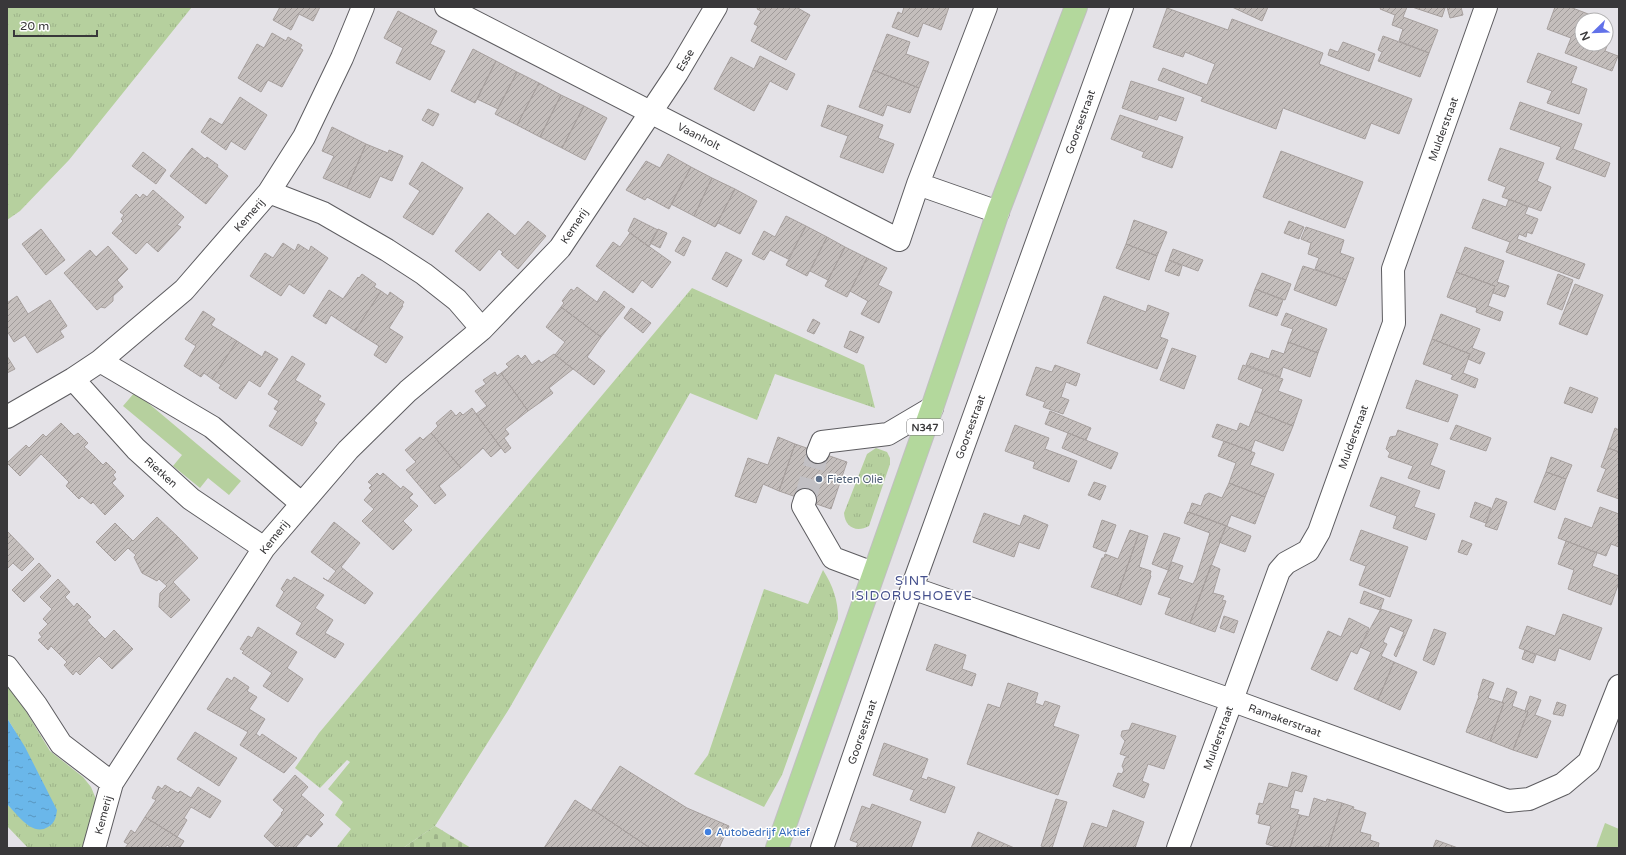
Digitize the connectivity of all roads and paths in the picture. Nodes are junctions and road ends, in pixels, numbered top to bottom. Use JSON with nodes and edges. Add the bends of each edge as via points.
{"nodes":[{"id":1,"x":363,"y":7,"type":"edge"},
{"id":2,"x":446,"y":7,"type":"edge"},
{"id":3,"x":716,"y":7,"type":"edge"},
{"id":4,"x":986,"y":7,"type":"edge"},
{"id":5,"x":1076,"y":7,"type":"edge"},
{"id":6,"x":1122,"y":7,"type":"edge"},
{"id":7,"x":1486,"y":7,"type":"edge"},
{"id":8,"x":652,"y":112,"type":"junction"},
{"id":9,"x":918,"y":184,"type":"junction"},
{"id":10,"x":269,"y":192,"type":"junction"},
{"id":11,"x":998,"y":212,"type":"junction"},
{"id":12,"x":482,"y":329,"type":"junction"},
{"id":13,"x":100,"y":361,"type":"junction"},
{"id":14,"x":73,"y":380,"type":"junction"},
{"id":15,"x":932,"y":408,"type":"junction"},
{"id":16,"x":7,"y":417,"type":"edge"},
{"id":17,"x":818,"y":452,"type":"tunnel mouth"},
{"id":18,"x":805,"y":500,"type":"tunnel mouth"},
{"id":19,"x":301,"y":503,"type":"junction"},
{"id":20,"x":264,"y":548,"type":"junction"},
{"id":21,"x":873,"y":574,"type":"junction"},
{"id":22,"x":912,"y":588,"type":"junction"},
{"id":23,"x":7,"y":667,"type":"edge"},
{"id":24,"x":1617,"y":696,"type":"edge"},
{"id":25,"x":1231,"y":700,"type":"junction"},
{"id":26,"x":112,"y":783,"type":"junction"},
{"id":27,"x":94,"y":848,"type":"edge"},
{"id":28,"x":777,"y":848,"type":"edge"},
{"id":29,"x":822,"y":848,"type":"edge"},
{"id":30,"x":1178,"y":848,"type":"edge"}],
"edges":[{"from":1,"to":10,"type":"street","name":"Kemerij","via":[[304,137]]},
{"from":2,"to":8,"type":"street","name":"Vaanholt"},
{"from":3,"to":8,"type":"street","name":"Esse"},
{"from":4,"to":9,"type":"street","name":"Vaanholt"},
{"from":5,"to":11,"type":"main road","number":"N347"},
{"from":6,"to":22,"type":"street","name":"Goorsestraat"},
{"from":7,"to":25,"type":"street","name":"Mulderstraat","via":[[1393,269],[1394,323],[1319,532],[1308,551],[1286,563],[1279,571]]},
{"from":8,"to":9,"type":"street","name":"Vaanholt","via":[[899,240]]},
{"from":8,"to":12,"type":"street","name":"Kemerij","via":[[560,248]]},
{"from":9,"to":11,"type":"street"},
{"from":10,"to":12,"type":"street","name":"Kemerij","via":[[323,213],[387,250],[457,300]]},
{"from":10,"to":13,"type":"street","name":"Kemerij","via":[[184,290]]},
{"from":11,"to":15,"type":"main road","number":"N347"},
{"from":12,"to":19,"type":"street","name":"Kemerij","via":[[408,391],[348,450]]},
{"from":13,"to":14,"type":"street","name":"Kemerij"},
{"from":13,"to":19,"type":"street","via":[[212,428]]},
{"from":14,"to":16,"type":"street","name":"Kemerij"},
{"from":14,"to":20,"type":"street","name":"Rietken","via":[[136,449],[191,499]]},
{"from":15,"to":17,"type":"street","via":[[888,434],[822,442]]},
{"from":15,"to":21,"type":"main road","number":"N347"},
{"from":18,"to":21,"type":"street","via":[[803,506],[833,558]]},
{"from":19,"to":20,"type":"street","name":"Kemerij"},
{"from":20,"to":26,"type":"street","name":"Kemerij"},
{"from":21,"to":28,"type":"main road","number":"N347"},
{"from":22,"to":25,"type":"street","name":"Ramakerstraat"},
{"from":22,"to":29,"type":"street","name":"Goorsestraat"},
{"from":23,"to":26,"type":"street","name":"Kemerij","via":[[61,744]]},
{"from":24,"to":25,"type":"street","name":"Ramakerstraat","via":[[1589,762],[1563,784],[1529,799],[1508,801]]},
{"from":25,"to":30,"type":"street","name":"Mulderstraat"},
{"from":26,"to":27,"type":"street","name":"Kemerij"}]}
